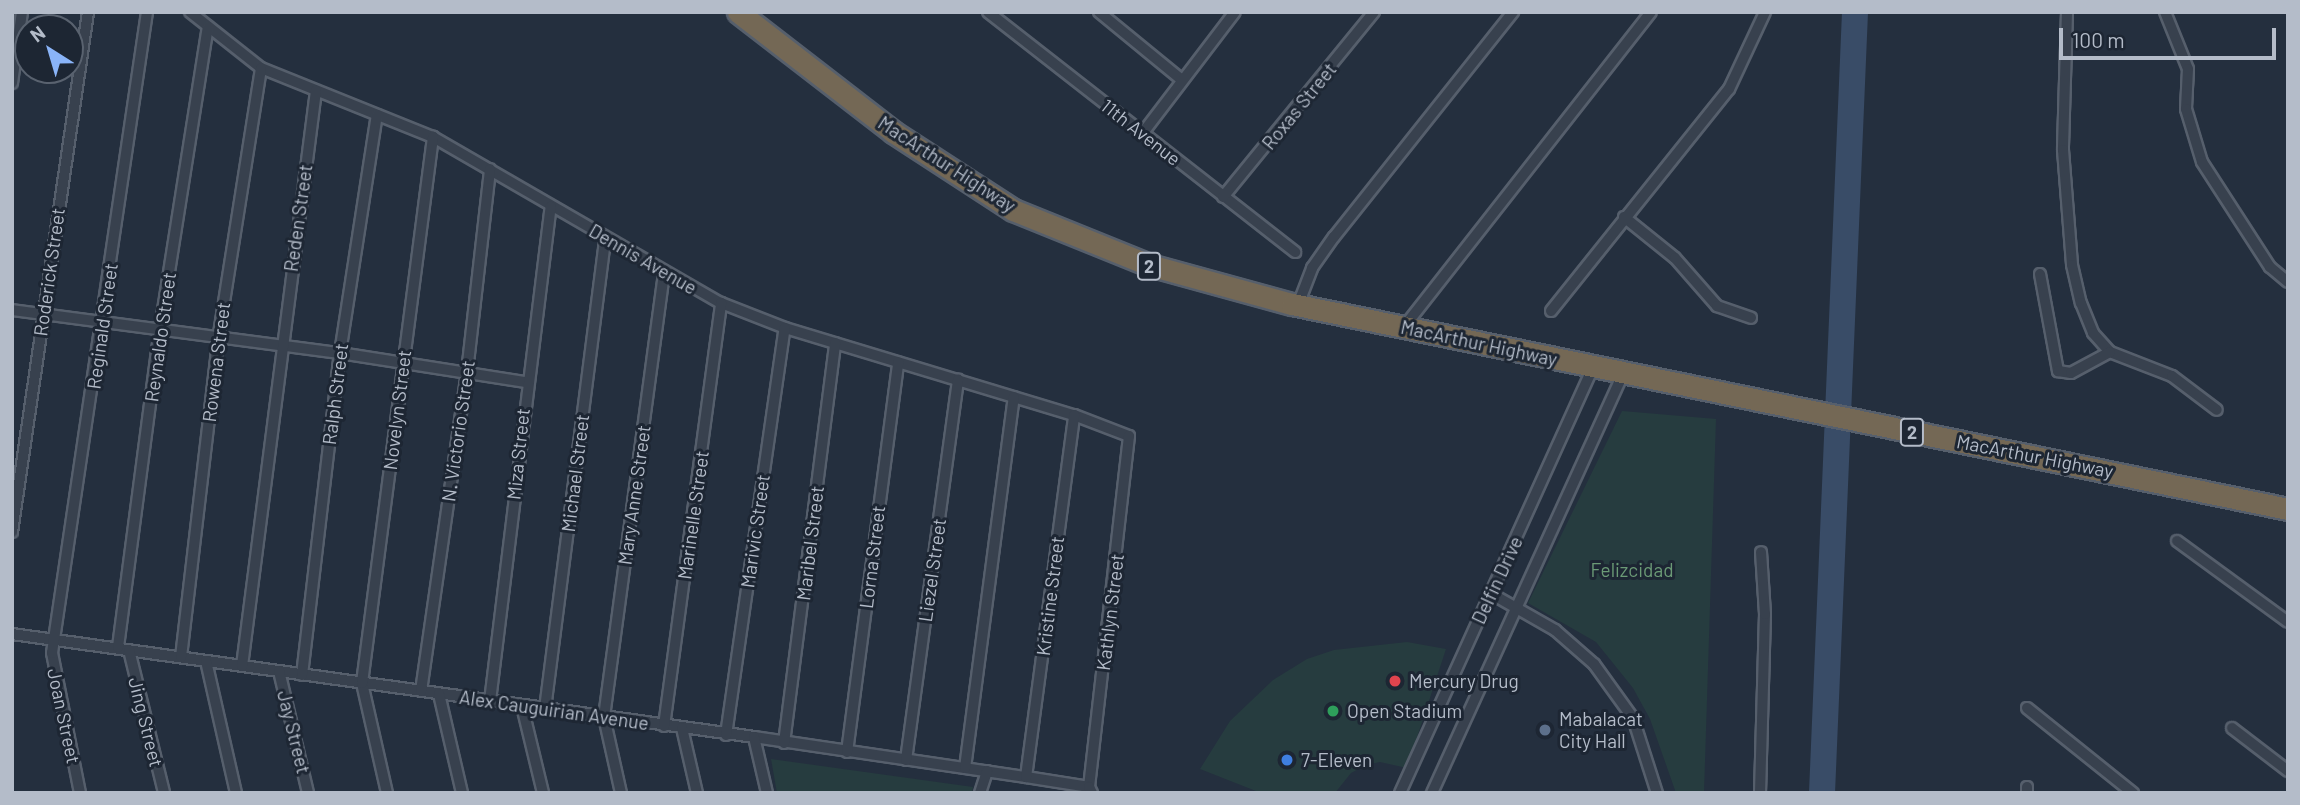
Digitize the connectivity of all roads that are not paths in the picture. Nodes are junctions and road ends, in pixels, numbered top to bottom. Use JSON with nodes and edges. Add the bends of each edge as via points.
{"nodes":[{"id":1,"x":88,"y":12,"type":"edge"},
{"id":2,"x":147,"y":12,"type":"edge"},
{"id":3,"x":190,"y":12,"type":"edge"},
{"id":4,"x":738,"y":12,"type":"edge"},
{"id":5,"x":988,"y":12,"type":"edge"},
{"id":6,"x":1099,"y":12,"type":"edge"},
{"id":7,"x":1235,"y":12,"type":"edge"},
{"id":8,"x":1374,"y":12,"type":"edge"},
{"id":9,"x":1513,"y":12,"type":"edge"},
{"id":10,"x":1651,"y":12,"type":"edge"},
{"id":11,"x":1765,"y":12,"type":"edge"},
{"id":12,"x":2067,"y":12,"type":"edge"},
{"id":13,"x":2165,"y":12,"type":"edge"},
{"id":14,"x":208,"y":27,"type":"junction"},
{"id":15,"x":14,"y":60,"type":"edge"},
{"id":16,"x":261,"y":68,"type":"junction"},
{"id":17,"x":1182,"y":80,"type":"junction"},
{"id":18,"x":12,"y":83,"type":"edge"},
{"id":19,"x":316,"y":91,"type":"junction"},
{"id":20,"x":377,"y":115,"type":"junction"},
{"id":21,"x":1142,"y":134,"type":"junction"},
{"id":22,"x":433,"y":137,"type":"junction"},
{"id":23,"x":489,"y":169,"type":"junction"},
{"id":24,"x":1223,"y":197,"type":"junction"},
{"id":25,"x":551,"y":207,"type":"junction"},
{"id":26,"x":1624,"y":217,"type":"junction"},
{"id":27,"x":605,"y":238,"type":"junction"},
{"id":28,"x":1295,"y":251,"type":"dead end"},
{"id":29,"x":664,"y":273,"type":"junction"},
{"id":30,"x":2040,"y":274,"type":"dead end"},
{"id":31,"x":2288,"y":282,"type":"edge"},
{"id":32,"x":721,"y":303,"type":"junction"},
{"id":33,"x":1298,"y":305,"type":"junction"},
{"id":34,"x":12,"y":310,"type":"edge"},
{"id":35,"x":1551,"y":312,"type":"dead end"},
{"id":36,"x":42,"y":313,"type":"junction"},
{"id":37,"x":1751,"y":318,"type":"dead end"},
{"id":38,"x":103,"y":321,"type":"junction"},
{"id":39,"x":1404,"y":327,"type":"junction"},
{"id":40,"x":785,"y":328,"type":"junction"},
{"id":41,"x":160,"y":329,"type":"junction"},
{"id":42,"x":218,"y":340,"type":"junction"},
{"id":43,"x":835,"y":343,"type":"junction"},
{"id":44,"x":280,"y":345,"type":"junction"},
{"id":45,"x":2110,"y":352,"type":"junction"},
{"id":46,"x":340,"y":353,"type":"junction"},
{"id":47,"x":898,"y":362,"type":"junction"},
{"id":48,"x":402,"y":364,"type":"junction"},
{"id":49,"x":1593,"y":367,"type":"junction"},
{"id":50,"x":467,"y":372,"type":"junction"},
{"id":51,"x":1623,"y":373,"type":"junction"},
{"id":52,"x":958,"y":380,"type":"junction"},
{"id":53,"x":526,"y":382,"type":"junction"},
{"id":54,"x":1014,"y":397,"type":"junction"},
{"id":55,"x":2217,"y":410,"type":"dead end"},
{"id":56,"x":1074,"y":415,"type":"junction"},
{"id":57,"x":1129,"y":436,"type":"joint"},
{"id":58,"x":2288,"y":509,"type":"edge"},
{"id":59,"x":12,"y":532,"type":"edge"},
{"id":60,"x":2177,"y":541,"type":"dead end"},
{"id":61,"x":1761,"y":552,"type":"dead end"},
{"id":62,"x":1490,"y":593,"type":"junction"},
{"id":63,"x":1515,"y":607,"type":"junction"},
{"id":64,"x":2288,"y":622,"type":"edge"},
{"id":65,"x":12,"y":634,"type":"edge"},
{"id":66,"x":56,"y":640,"type":"junction"},
{"id":67,"x":124,"y":649,"type":"junction"},
{"id":68,"x":181,"y":657,"type":"junction"},
{"id":69,"x":206,"y":661,"type":"junction"},
{"id":70,"x":242,"y":666,"type":"junction"},
{"id":71,"x":279,"y":671,"type":"junction"},
{"id":72,"x":302,"y":675,"type":"junction"},
{"id":73,"x":362,"y":683,"type":"junction"},
{"id":74,"x":421,"y":691,"type":"junction"},
{"id":75,"x":439,"y":694,"type":"junction"},
{"id":76,"x":490,"y":701,"type":"junction"},
{"id":77,"x":522,"y":706,"type":"junction"},
{"id":78,"x":2027,"y":708,"type":"dead end"},
{"id":79,"x":545,"y":709,"type":"junction"},
{"id":80,"x":604,"y":717,"type":"junction"},
{"id":81,"x":664,"y":726,"type":"junction"},
{"id":82,"x":682,"y":728,"type":"junction"},
{"id":83,"x":2232,"y":728,"type":"dead end"},
{"id":84,"x":726,"y":734,"type":"junction"},
{"id":85,"x":754,"y":737,"type":"junction"},
{"id":86,"x":784,"y":743,"type":"junction"},
{"id":87,"x":847,"y":752,"type":"junction"},
{"id":88,"x":906,"y":760,"type":"junction"},
{"id":89,"x":965,"y":768,"type":"junction"},
{"id":90,"x":987,"y":771,"type":"junction"},
{"id":91,"x":2288,"y":771,"type":"edge"},
{"id":92,"x":1026,"y":777,"type":"junction"},
{"id":93,"x":1090,"y":790,"type":"edge"},
{"id":94,"x":80,"y":793,"type":"edge"},
{"id":95,"x":164,"y":793,"type":"edge"},
{"id":96,"x":236,"y":793,"type":"edge"},
{"id":97,"x":308,"y":793,"type":"edge"},
{"id":98,"x":387,"y":793,"type":"edge"},
{"id":99,"x":462,"y":793,"type":"edge"},
{"id":100,"x":542,"y":793,"type":"edge"},
{"id":101,"x":621,"y":793,"type":"edge"},
{"id":102,"x":697,"y":793,"type":"edge"},
{"id":103,"x":767,"y":793,"type":"edge"},
{"id":104,"x":980,"y":793,"type":"edge"},
{"id":105,"x":1400,"y":793,"type":"edge"},
{"id":106,"x":1432,"y":793,"type":"edge"},
{"id":107,"x":1657,"y":793,"type":"edge"},
{"id":108,"x":1760,"y":793,"type":"edge"},
{"id":109,"x":2133,"y":793,"type":"edge"}],
"edges":[{"from":1,"to":36,"type":"street","name":"Roderick Street"},
{"from":2,"to":38,"type":"street","name":"Reginald Street"},
{"from":3,"to":14,"type":"street","name":"Dennis Avenue"},
{"from":4,"to":33,"type":"highway","name":"MacArthur Highway","number":"2","via":[[893,132],[1013,210],[1149,265]]},
{"from":5,"to":21,"type":"street","name":"11th Avenue"},
{"from":6,"to":17,"type":"street"},
{"from":7,"to":17,"type":"street"},
{"from":8,"to":24,"type":"street","name":"Roxas Street"},
{"from":9,"to":33,"type":"street","via":[[1334,237],[1312,268]]},
{"from":10,"to":39,"type":"street"},
{"from":11,"to":26,"type":"street","via":[[1729,89]]},
{"from":12,"to":45,"type":"street","via":[[2063,150],[2072,264],[2093,333]]},
{"from":13,"to":31,"type":"street","via":[[2188,69],[2186,109],[2202,162],[2270,267]]},
{"from":14,"to":16,"type":"street","name":"Dennis Avenue"},
{"from":14,"to":41,"type":"street","name":"Reynaldo Street"},
{"from":15,"to":18,"type":"street"},
{"from":16,"to":19,"type":"street","name":"Dennis Avenue"},
{"from":16,"to":42,"type":"street","name":"Rowena Street"},
{"from":17,"to":21,"type":"street"},
{"from":19,"to":20,"type":"street","name":"Dennis Avenue"},
{"from":19,"to":44,"type":"street","name":"Reden Street"},
{"from":20,"to":22,"type":"street","name":"Dennis Avenue"},
{"from":20,"to":46,"type":"street","name":"Ralph Street"},
{"from":21,"to":24,"type":"street","name":"11th Avenue"},
{"from":22,"to":23,"type":"street","name":"Dennis Avenue"},
{"from":22,"to":48,"type":"street","name":"Novelyn Street"},
{"from":23,"to":25,"type":"street","name":"Dennis Avenue"},
{"from":23,"to":50,"type":"street","name":"N. Victorio Street"},
{"from":24,"to":28,"type":"street","name":"11th Avenue"},
{"from":25,"to":27,"type":"street","name":"Dennis Avenue"},
{"from":25,"to":53,"type":"street","name":"Miza Street"},
{"from":26,"to":35,"type":"street"},
{"from":26,"to":37,"type":"street","via":[[1675,258],[1717,306]]},
{"from":27,"to":29,"type":"street","name":"Dennis Avenue"},
{"from":27,"to":79,"type":"street","name":"Michael Street"},
{"from":29,"to":32,"type":"street","name":"Dennis Avenue"},
{"from":29,"to":80,"type":"street","name":"Mary Anne Street"},
{"from":30,"to":45,"type":"street","via":[[2058,371],[2071,373]]},
{"from":32,"to":40,"type":"street","name":"Dennis Avenue"},
{"from":32,"to":81,"type":"street","name":"Marinelle Street"},
{"from":33,"to":39,"type":"highway","name":"MacArthur Highway","number":"2"},
{"from":34,"to":36,"type":"street"},
{"from":36,"to":38,"type":"street"},
{"from":36,"to":59,"type":"street","name":"Roderick Street"},
{"from":38,"to":41,"type":"street"},
{"from":38,"to":66,"type":"street","name":"Reginald Street"},
{"from":39,"to":49,"type":"highway","name":"MacArthur Highway","number":"2"},
{"from":40,"to":43,"type":"street","name":"Dennis Avenue"},
{"from":40,"to":84,"type":"street","name":"Marivic Street"},
{"from":41,"to":42,"type":"street"},
{"from":41,"to":67,"type":"street","name":"Reynaldo Street"},
{"from":42,"to":44,"type":"street"},
{"from":42,"to":68,"type":"street","name":"Rowena Street"},
{"from":43,"to":47,"type":"street","name":"Dennis Avenue"},
{"from":43,"to":86,"type":"street","name":"Maribel Street"},
{"from":44,"to":46,"type":"street"},
{"from":44,"to":70,"type":"street","name":"Reden Street"},
{"from":45,"to":55,"type":"street","via":[[2172,376]]},
{"from":46,"to":48,"type":"street"},
{"from":46,"to":72,"type":"street","name":"Ralph Street"},
{"from":47,"to":52,"type":"street","name":"Dennis Avenue"},
{"from":47,"to":87,"type":"street","name":"Lorna Street"},
{"from":48,"to":50,"type":"street"},
{"from":48,"to":73,"type":"street","name":"Novelyn Street"},
{"from":49,"to":51,"type":"highway","name":"MacArthur Highway","number":"2"},
{"from":49,"to":62,"type":"street","name":"Delfin Drive"},
{"from":50,"to":53,"type":"street"},
{"from":50,"to":74,"type":"street","name":"N. Victorio Street"},
{"from":51,"to":58,"type":"highway","name":"MacArthur Highway","number":"2"},
{"from":51,"to":63,"type":"street","name":"Delfin Drive"},
{"from":52,"to":54,"type":"street","name":"Dennis Avenue"},
{"from":52,"to":88,"type":"street","name":"Liezel Street"},
{"from":53,"to":76,"type":"street","name":"Miza Street"},
{"from":54,"to":56,"type":"street","name":"Dennis Avenue"},
{"from":54,"to":89,"type":"street"},
{"from":56,"to":57,"type":"street","name":"Dennis Avenue"},
{"from":56,"to":92,"type":"street","name":"Kristine Street"},
{"from":57,"to":93,"type":"street","name":"Kathlyn Street"},
{"from":60,"to":64,"type":"street"},
{"from":61,"to":108,"type":"street","via":[[1765,614]]},
{"from":62,"to":63,"type":"street"},
{"from":62,"to":105,"type":"street","name":"Delfin Drive"},
{"from":63,"to":106,"type":"street","name":"Delfin Drive"},
{"from":63,"to":107,"type":"street","via":[[1556,630],[1594,664],[1633,718]]},
{"from":65,"to":66,"type":"street","name":"Alex Cauguirian Avenue"},
{"from":66,"to":67,"type":"street","name":"Alex Cauguirian Avenue"},
{"from":66,"to":94,"type":"street","name":"Joan Street","via":[[52,667]]},
{"from":67,"to":68,"type":"street","name":"Alex Cauguirian Avenue"},
{"from":67,"to":95,"type":"street","name":"Jing Street"},
{"from":68,"to":69,"type":"street","name":"Alex Cauguirian Avenue"},
{"from":69,"to":70,"type":"street","name":"Alex Cauguirian Avenue"},
{"from":69,"to":96,"type":"street"},
{"from":70,"to":71,"type":"street","name":"Alex Cauguirian Avenue"},
{"from":71,"to":72,"type":"street","name":"Alex Cauguirian Avenue"},
{"from":71,"to":97,"type":"street","name":"Jay Street"},
{"from":72,"to":73,"type":"street","name":"Alex Cauguirian Avenue"},
{"from":73,"to":74,"type":"street","name":"Alex Cauguirian Avenue"},
{"from":73,"to":98,"type":"street","name":"Novelyn Street"},
{"from":74,"to":75,"type":"street","name":"Alex Cauguirian Avenue"},
{"from":75,"to":76,"type":"street","name":"Alex Cauguirian Avenue"},
{"from":75,"to":99,"type":"street"},
{"from":76,"to":77,"type":"street","name":"Alex Cauguirian Avenue"},
{"from":77,"to":79,"type":"street","name":"Alex Cauguirian Avenue"},
{"from":77,"to":100,"type":"street"},
{"from":78,"to":109,"type":"street"},
{"from":79,"to":80,"type":"street","name":"Alex Cauguirian Avenue"},
{"from":80,"to":81,"type":"street","name":"Alex Cauguirian Avenue"},
{"from":80,"to":101,"type":"street"},
{"from":81,"to":82,"type":"street","name":"Alex Cauguirian Avenue"},
{"from":82,"to":84,"type":"street","name":"Alex Cauguirian Avenue"},
{"from":82,"to":102,"type":"street"},
{"from":83,"to":91,"type":"street"},
{"from":84,"to":85,"type":"street","name":"Alex Cauguirian Avenue"},
{"from":85,"to":86,"type":"street","name":"Alex Cauguirian Avenue"},
{"from":85,"to":103,"type":"street"},
{"from":86,"to":87,"type":"street","name":"Alex Cauguirian Avenue"},
{"from":87,"to":88,"type":"street","name":"Alex Cauguirian Avenue"},
{"from":88,"to":89,"type":"street","name":"Alex Cauguirian Avenue"},
{"from":89,"to":90,"type":"street","name":"Alex Cauguirian Avenue"},
{"from":90,"to":92,"type":"street","name":"Alex Cauguirian Avenue"},
{"from":90,"to":104,"type":"street"},
{"from":92,"to":93,"type":"street","name":"Alex Cauguirian Avenue"}]}
